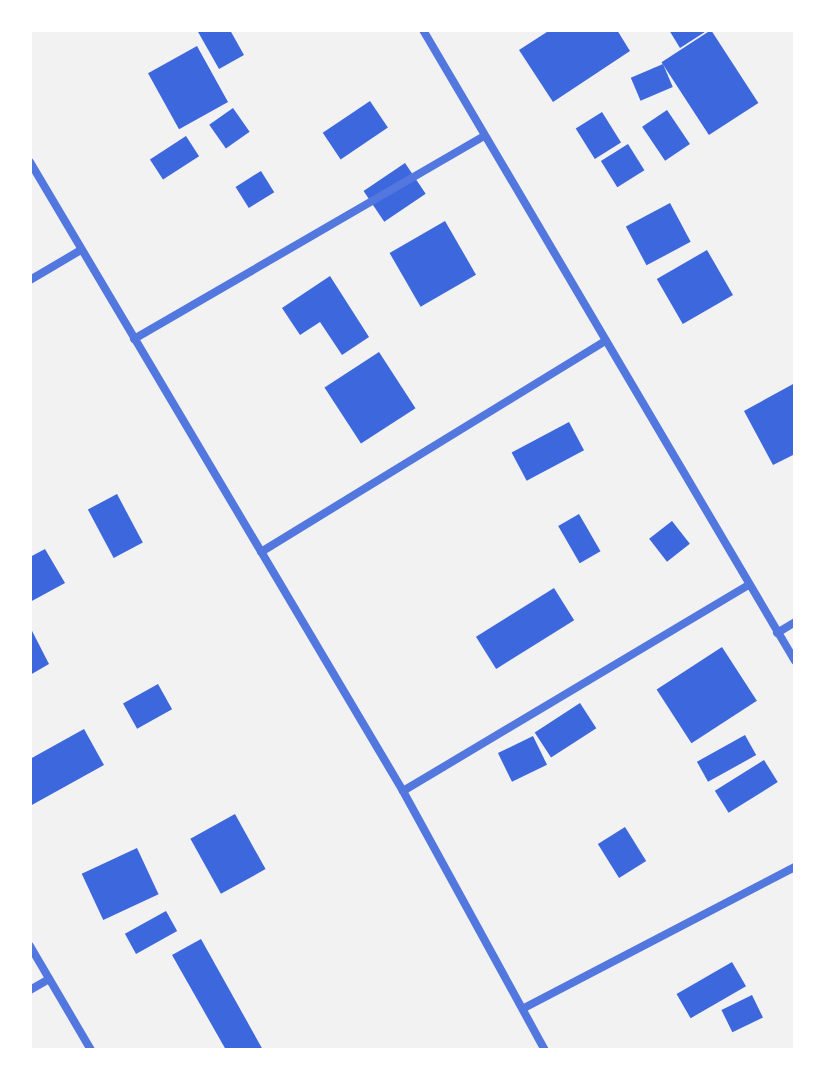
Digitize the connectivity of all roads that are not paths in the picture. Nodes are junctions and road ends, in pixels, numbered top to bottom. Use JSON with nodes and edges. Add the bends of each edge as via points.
{"nodes":[{"id":1,"x":423,"y":30,"type":"edge"},
{"id":2,"x":483,"y":137,"type":"junction"},
{"id":3,"x":30,"y":162,"type":"edge"},
{"id":4,"x":81,"y":250,"type":"junction"},
{"id":5,"x":30,"y":280,"type":"edge"},
{"id":6,"x":134,"y":339,"type":"junction"},
{"id":7,"x":605,"y":341,"type":"junction"},
{"id":8,"x":261,"y":552,"type":"junction"},
{"id":9,"x":748,"y":585,"type":"junction"},
{"id":10,"x":795,"y":622,"type":"edge"},
{"id":11,"x":777,"y":633,"type":"junction"},
{"id":12,"x":795,"y":661,"type":"edge"},
{"id":13,"x":403,"y":791,"type":"junction"},
{"id":14,"x":795,"y":867,"type":"edge"},
{"id":15,"x":30,"y":946,"type":"edge"},
{"id":16,"x":49,"y":979,"type":"junction"},
{"id":17,"x":30,"y":990,"type":"edge"},
{"id":18,"x":524,"y":1008,"type":"junction"},
{"id":19,"x":91,"y":1050,"type":"edge"},
{"id":20,"x":545,"y":1050,"type":"edge"}],
"edges":[{"from":1,"to":2,"type":"street"},
{"from":2,"to":6,"type":"street"},
{"from":2,"to":7,"type":"street"},
{"from":3,"to":4,"type":"street"},
{"from":4,"to":5,"type":"street"},
{"from":4,"to":6,"type":"street"},
{"from":6,"to":8,"type":"street"},
{"from":7,"to":8,"type":"street"},
{"from":7,"to":9,"type":"street"},
{"from":8,"to":13,"type":"street"},
{"from":9,"to":11,"type":"street"},
{"from":9,"to":13,"type":"street"},
{"from":10,"to":11,"type":"street"},
{"from":11,"to":12,"type":"street"},
{"from":13,"to":18,"type":"street"},
{"from":14,"to":18,"type":"street"},
{"from":15,"to":16,"type":"street"},
{"from":16,"to":17,"type":"street"},
{"from":16,"to":19,"type":"street"},
{"from":18,"to":20,"type":"street"}]}
